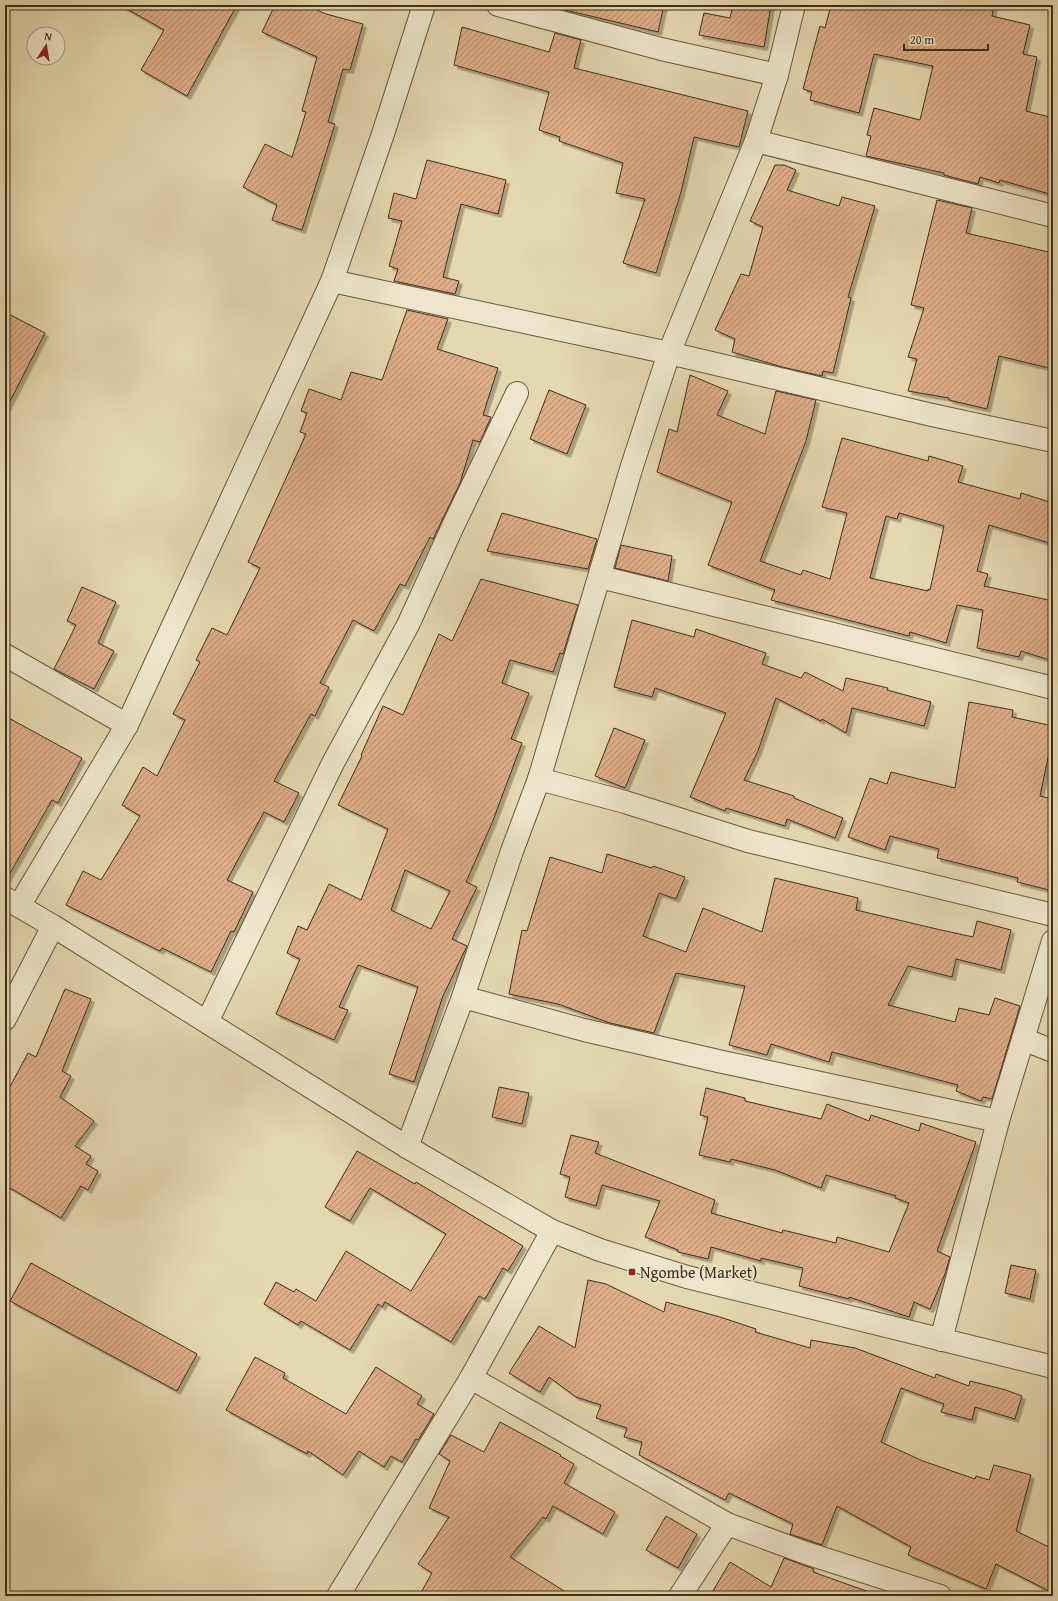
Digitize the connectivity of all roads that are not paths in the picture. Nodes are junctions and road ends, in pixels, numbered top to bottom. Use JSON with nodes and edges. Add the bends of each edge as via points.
{"nodes":[{"id":1,"x":424,"y":5,"type":"edge"},
{"id":2,"x":498,"y":5,"type":"edge"},
{"id":3,"x":794,"y":5,"type":"edge"},
{"id":4,"x":777,"y":75,"type":"junction"},
{"id":5,"x":756,"y":141,"type":"junction"},
{"id":6,"x":1053,"y":216,"type":"edge"},
{"id":7,"x":332,"y":281,"type":"junction"},
{"id":8,"x":669,"y":353,"type":"junction"},
{"id":9,"x":517,"y":393,"type":"dead end"},
{"id":10,"x":1053,"y":441,"type":"edge"},
{"id":11,"x":600,"y":577,"type":"junction"},
{"id":12,"x":5,"y":655,"type":"edge"},
{"id":13,"x":1053,"y":688,"type":"edge"},
{"id":14,"x":127,"y":725,"type":"junction"},
{"id":15,"x":539,"y":779,"type":"junction"},
{"id":16,"x":12,"y":902,"type":"edge"},
{"id":17,"x":1053,"y":915,"type":"edge"},
{"id":18,"x":53,"y":926,"type":"junction"},
{"id":19,"x":1053,"y":941,"type":"edge"},
{"id":20,"x":463,"y":997,"type":"junction"},
{"id":21,"x":5,"y":1019,"type":"edge"},
{"id":22,"x":207,"y":1022,"type":"junction"},
{"id":23,"x":1023,"y":1039,"type":"junction"},
{"id":24,"x":1053,"y":1051,"type":"edge"},
{"id":25,"x":998,"y":1121,"type":"junction"},
{"id":26,"x":407,"y":1147,"type":"junction"},
{"id":27,"x":552,"y":1231,"type":"junction"},
{"id":28,"x":942,"y":1340,"type":"junction"},
{"id":29,"x":1053,"y":1366,"type":"edge"},
{"id":30,"x":471,"y":1378,"type":"junction"},
{"id":31,"x":727,"y":1524,"type":"junction"},
{"id":32,"x":338,"y":1596,"type":"edge"},
{"id":33,"x":680,"y":1596,"type":"edge"},
{"id":34,"x":940,"y":1596,"type":"edge"}],
"edges":[{"from":1,"to":7,"type":"street"},
{"from":2,"to":4,"type":"street","via":[[661,49]]},
{"from":3,"to":4,"type":"street"},
{"from":4,"to":5,"type":"street"},
{"from":5,"to":6,"type":"street"},
{"from":5,"to":8,"type":"street"},
{"from":7,"to":8,"type":"street"},
{"from":7,"to":14,"type":"street"},
{"from":8,"to":10,"type":"street"},
{"from":8,"to":11,"type":"street","via":[[632,466]]},
{"from":9,"to":22,"type":"street","via":[[408,624],[332,763]]},
{"from":11,"to":13,"type":"street"},
{"from":11,"to":15,"type":"street"},
{"from":12,"to":14,"type":"street"},
{"from":14,"to":16,"type":"street"},
{"from":15,"to":17,"type":"street","via":[[625,802],[748,841]]},
{"from":15,"to":20,"type":"street"},
{"from":16,"to":18,"type":"street"},
{"from":18,"to":21,"type":"street"},
{"from":18,"to":22,"type":"street"},
{"from":19,"to":23,"type":"street"},
{"from":20,"to":25,"type":"street","via":[[584,1030]]},
{"from":20,"to":26,"type":"street"},
{"from":22,"to":26,"type":"street"},
{"from":23,"to":24,"type":"street"},
{"from":23,"to":25,"type":"street"},
{"from":25,"to":28,"type":"street"},
{"from":26,"to":27,"type":"street"},
{"from":27,"to":28,"type":"street","via":[[600,1250],[688,1277]]},
{"from":27,"to":30,"type":"street"},
{"from":28,"to":29,"type":"street"},
{"from":30,"to":31,"type":"street"},
{"from":30,"to":32,"type":"street"},
{"from":31,"to":33,"type":"street"},
{"from":31,"to":34,"type":"street","via":[[806,1553]]}]}
